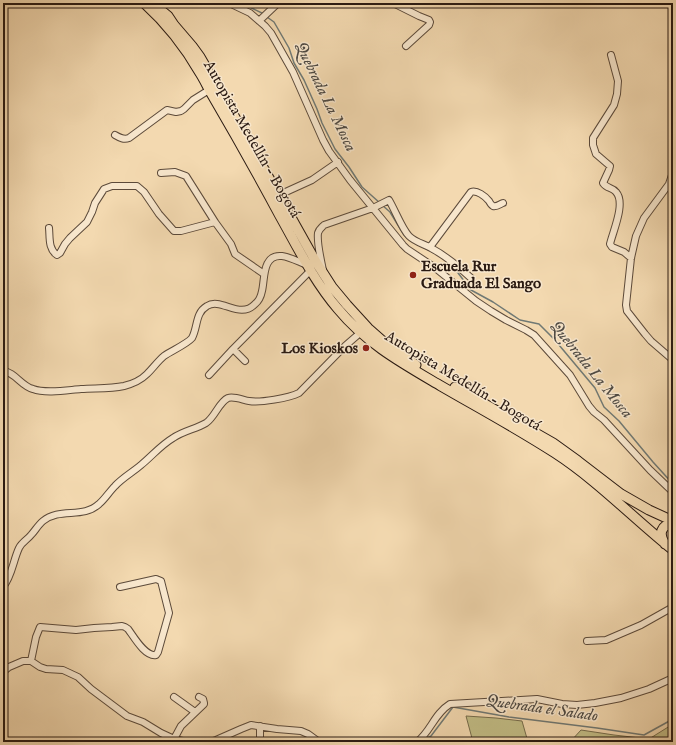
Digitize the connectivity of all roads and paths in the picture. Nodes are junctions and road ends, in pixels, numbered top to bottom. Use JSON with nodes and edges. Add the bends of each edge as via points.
{"nodes":[{"id":1,"x":144,"y":3,"type":"edge"},
{"id":2,"x":152,"y":3,"type":"edge"},
{"id":3,"x":229,"y":3,"type":"edge"},
{"id":4,"x":278,"y":3,"type":"edge"},
{"id":5,"x":363,"y":3,"type":"edge"},
{"id":6,"x":366,"y":3,"type":"edge"},
{"id":7,"x":393,"y":3,"type":"edge"},
{"id":8,"x":263,"y":17,"type":"junction"},
{"id":9,"x":406,"y":46,"type":"dead end"},
{"id":10,"x":611,"y":55,"type":"dead end"},
{"id":11,"x":209,"y":90,"type":"junction"},
{"id":12,"x":114,"y":135,"type":"dead end"},
{"id":13,"x":338,"y":162,"type":"junction"},
{"id":14,"x":673,"y":172,"type":"edge"},
{"id":15,"x":161,"y":173,"type":"dead end"},
{"id":16,"x":279,"y":195,"type":"junction"},
{"id":17,"x":503,"y":203,"type":"dead end"},
{"id":18,"x":379,"y":205,"type":"junction"},
{"id":19,"x":215,"y":222,"type":"junction"},
{"id":20,"x":49,"y":228,"type":"dead end"},
{"id":21,"x":430,"y":247,"type":"junction"},
{"id":22,"x":630,"y":258,"type":"junction"},
{"id":23,"x":309,"y":267,"type":"junction"},
{"id":24,"x":264,"y":274,"type":"junction"},
{"id":25,"x":324,"y":275,"type":"junction"},
{"id":26,"x":471,"y":278,"type":"dead end"},
{"id":27,"x":360,"y":333,"type":"junction"},
{"id":28,"x":233,"y":349,"type":"junction"},
{"id":29,"x":673,"y":360,"type":"edge"},
{"id":30,"x":245,"y":361,"type":"dead end"},
{"id":31,"x":3,"y":371,"type":"edge"},
{"id":32,"x":209,"y":374,"type":"dead end"},
{"id":33,"x":673,"y":492,"type":"edge"},
{"id":34,"x":673,"y":522,"type":"edge"},
{"id":35,"x":665,"y":544,"type":"junction"},
{"id":36,"x":673,"y":550,"type":"edge"},
{"id":37,"x":3,"y":587,"type":"edge"},
{"id":38,"x":120,"y":587,"type":"dead end"},
{"id":39,"x":673,"y":607,"type":"edge"},
{"id":40,"x":587,"y":641,"type":"dead end"},
{"id":41,"x":31,"y":661,"type":"junction"},
{"id":42,"x":3,"y":672,"type":"edge"},
{"id":43,"x":673,"y":678,"type":"edge"},
{"id":44,"x":174,"y":697,"type":"dead end"},
{"id":45,"x":199,"y":697,"type":"dead end"},
{"id":46,"x":195,"y":712,"type":"junction"},
{"id":47,"x":260,"y":726,"type":"junction"},
{"id":48,"x":174,"y":739,"type":"junction"},
{"id":49,"x":188,"y":742,"type":"edge"},
{"id":50,"x":210,"y":742,"type":"edge"},
{"id":51,"x":260,"y":742,"type":"edge"},
{"id":52,"x":319,"y":742,"type":"edge"},
{"id":53,"x":417,"y":742,"type":"edge"}],
"edges":[{"from":1,"to":11,"type":"highway","name":"Autopista Medellín - Bogotá","via":[[168,26],[200,72]]},
{"from":2,"to":16,"type":"highway","name":"Autopista Medellín - Bogotá","via":[[168,16],[200,57]]},
{"from":3,"to":8,"type":"street"},
{"from":4,"to":8,"type":"street"},
{"from":5,"to":6,"type":"street"},
{"from":7,"to":9,"type":"street","via":[[430,22]]},
{"from":8,"to":13,"type":"street","via":[[287,60],[322,140]]},
{"from":10,"to":22,"type":"street","via":[[618,81],[617,94],[614,105],[593,138],[593,145],[596,154],[610,166],[603,183],[616,191],[620,201],[617,223],[610,244]]},
{"from":11,"to":12,"type":"street","via":[[181,111],[167,110],[130,138],[125,140]]},
{"from":11,"to":23,"type":"highway","name":"Autopista Medellín - Bogotá"},
{"from":13,"to":16,"type":"street","via":[[312,180]]},
{"from":13,"to":18,"type":"street","via":[[350,180]]},
{"from":14,"to":22,"type":"street","via":[[669,184],[644,218]]},
{"from":15,"to":19,"type":"street","via":[[175,172],[186,176]]},
{"from":16,"to":25,"type":"highway","name":"Autopista Medellín - Bogotá"},
{"from":17,"to":21,"type":"street","via":[[493,206],[485,197],[477,192],[471,192]]},
{"from":18,"to":21,"type":"street","via":[[389,200],[410,237]]},
{"from":18,"to":25,"type":"street","via":[[324,225],[320,229],[318,239]]},
{"from":18,"to":33,"type":"street","via":[[407,249],[476,300],[534,335],[570,375],[594,412]]},
{"from":19,"to":20,"type":"street","via":[[174,231],[139,187],[134,185],[104,189],[87,222],[56,255],[51,250]]},
{"from":19,"to":24,"type":"street","via":[[235,254]]},
{"from":21,"to":26,"type":"street","via":[[450,259]]},
{"from":22,"to":29,"type":"street","via":[[627,311],[651,341]]},
{"from":23,"to":24,"type":"street","via":[[290,258],[277,256],[268,262]]},
{"from":23,"to":27,"type":"highway","name":"Autopista Medellín - Bogotá","via":[[326,294]]},
{"from":23,"to":28,"type":"street"},
{"from":24,"to":31,"type":"street","via":[[260,297],[250,309],[214,303],[206,306],[198,316],[195,332],[190,340],[164,356],[146,375],[133,383],[109,388],[42,391],[28,388],[11,373]]},
{"from":25,"to":34,"type":"highway","name":"Autopista Medellín - Bogotá","via":[[347,305],[385,343],[412,362],[553,443],[621,494]]},
{"from":27,"to":35,"type":"highway","name":"Autopista Medellín - Bogotá","via":[[404,364],[536,441],[579,470]]},
{"from":27,"to":37,"type":"street","via":[[299,393],[290,397],[256,402],[227,399],[206,423],[174,436],[164,443],[120,481],[94,508],[85,512],[69,512],[49,517],[22,542],[11,574]]},
{"from":28,"to":30,"type":"street"},
{"from":28,"to":32,"type":"street"},
{"from":34,"to":35,"type":"highway","via":[[661,532]]},
{"from":35,"to":36,"type":"highway","name":"Autopista Medellín - Bogotá"},
{"from":38,"to":41,"type":"street","via":[[156,579],[161,582],[169,613],[156,655],[152,656],[144,650],[128,629],[122,626],[76,630],[40,627]]},
{"from":39,"to":40,"type":"street","via":[[641,625],[606,640]]},
{"from":41,"to":42,"type":"street","via":[[23,661]]},
{"from":41,"to":48,"type":"street","via":[[46,669],[63,670],[73,674],[127,716]]},
{"from":43,"to":53,"type":"street","via":[[621,698],[577,705],[537,699],[450,704],[440,712]]},
{"from":44,"to":46,"type":"street"},
{"from":45,"to":46,"type":"street","via":[[203,699],[204,704]]},
{"from":46,"to":48,"type":"street"},
{"from":47,"to":50,"type":"street","via":[[251,725]]},
{"from":47,"to":51,"type":"street"},
{"from":47,"to":52,"type":"street","via":[[301,731]]},
{"from":48,"to":49,"type":"street"}]}
